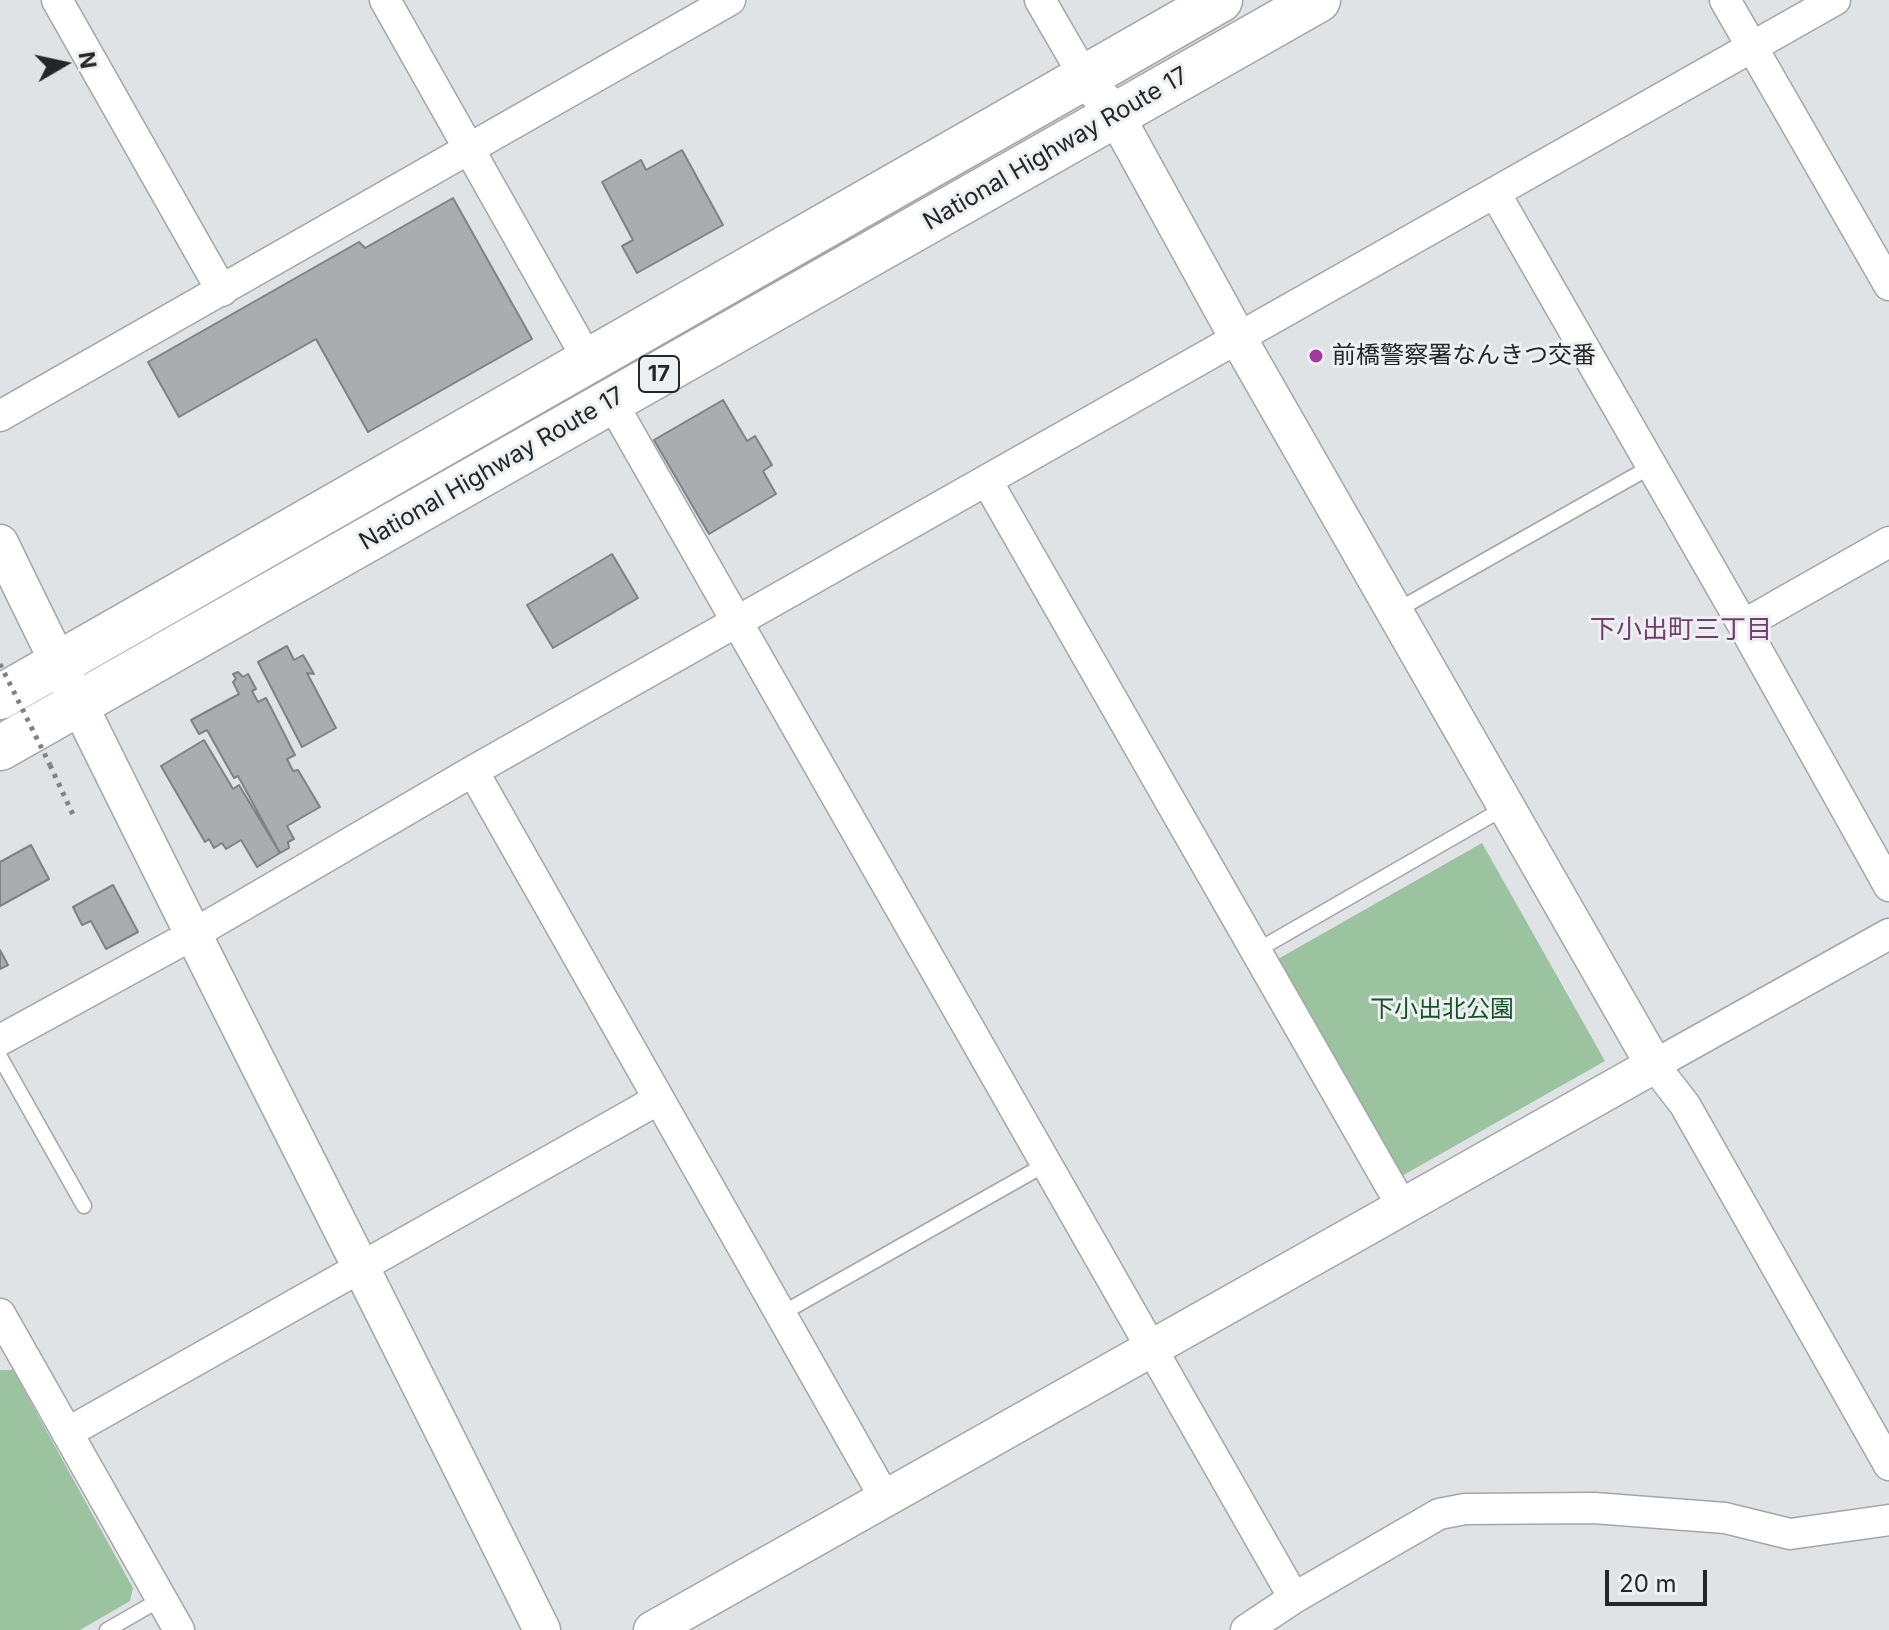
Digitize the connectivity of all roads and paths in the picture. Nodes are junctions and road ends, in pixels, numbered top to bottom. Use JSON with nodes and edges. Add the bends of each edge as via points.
{"nodes":[{"id":1,"x":57,"y":0,"type":"edge"},
{"id":2,"x":385,"y":0,"type":"edge"},
{"id":3,"x":1040,"y":0,"type":"edge"},
{"id":4,"x":1220,"y":0,"type":"edge"},
{"id":5,"x":1318,"y":0,"type":"edge"},
{"id":6,"x":1725,"y":0,"type":"edge"},
{"id":7,"x":1835,"y":0,"type":"edge"},
{"id":8,"x":723,"y":2,"type":"edge"},
{"id":9,"x":1751,"y":47,"type":"junction"},
{"id":10,"x":1084,"y":76,"type":"junction"},
{"id":11,"x":1116,"y":116,"type":"junction"},
{"id":12,"x":469,"y":148,"type":"junction"},
{"id":13,"x":1495,"y":193,"type":"junction"},
{"id":14,"x":1889,"y":285,"type":"edge"},
{"id":15,"x":222,"y":291,"type":"junction"},
{"id":16,"x":1238,"y":338,"type":"junction"},
{"id":17,"x":588,"y":360,"type":"junction"},
{"id":18,"x":611,"y":401,"type":"junction"},
{"id":19,"x":0,"y":416,"type":"edge"},
{"id":20,"x":1652,"y":466,"type":"junction"},
{"id":21,"x":987,"y":481,"type":"junction"},
{"id":22,"x":1889,"y":542,"type":"edge"},
{"id":23,"x":0,"y":543,"type":"edge"},
{"id":24,"x":1394,"y":612,"type":"junction"},
{"id":25,"x":736,"y":623,"type":"junction"},
{"id":26,"x":1743,"y":625,"type":"junction"},
{"id":27,"x":0,"y":664,"type":"edge"},
{"id":28,"x":59,"y":664,"type":"junction"},
{"id":29,"x":0,"y":697,"type":"edge"},
{"id":30,"x":79,"y":703,"type":"junction"},
{"id":31,"x":0,"y":748,"type":"edge"},
{"id":32,"x":473,"y":771,"type":"junction"},
{"id":33,"x":1506,"y":807,"type":"junction"},
{"id":34,"x":75,"y":819,"type":"dead end"},
{"id":35,"x":1889,"y":886,"type":"edge"},
{"id":36,"x":1889,"y":934,"type":"edge"},
{"id":37,"x":192,"y":935,"type":"junction"},
{"id":38,"x":1256,"y":951,"type":"junction"},
{"id":39,"x":0,"y":1040,"type":"edge"},
{"id":40,"x":0,"y":1057,"type":"edge"},
{"id":41,"x":1654,"y":1065,"type":"junction"},
{"id":42,"x":659,"y":1099,"type":"junction"},
{"id":43,"x":1046,"y":1164,"type":"junction"},
{"id":44,"x":84,"y":1206,"type":"dead end"},
{"id":45,"x":1402,"y":1206,"type":"junction"},
{"id":46,"x":363,"y":1267,"type":"junction"},
{"id":47,"x":781,"y":1314,"type":"junction"},
{"id":48,"x":4,"y":1331,"type":"edge"},
{"id":49,"x":1151,"y":1349,"type":"junction"},
{"id":50,"x":67,"y":1433,"type":"junction"},
{"id":51,"x":1889,"y":1465,"type":"edge"},
{"id":52,"x":885,"y":1498,"type":"junction"},
{"id":53,"x":1889,"y":1520,"type":"edge"},
{"id":54,"x":1294,"y":1598,"type":"junction"},
{"id":55,"x":161,"y":1599,"type":"junction"},
{"id":56,"x":107,"y":1630,"type":"edge"},
{"id":57,"x":179,"y":1630,"type":"edge"},
{"id":58,"x":542,"y":1630,"type":"edge"},
{"id":59,"x":652,"y":1630,"type":"edge"},
{"id":60,"x":1246,"y":1630,"type":"edge"}],
"edges":[{"from":1,"to":15,"type":"street"},
{"from":2,"to":12,"type":"street"},
{"from":3,"to":10,"type":"street"},
{"from":4,"to":10,"type":"highway","name":"National Highway Route 17","number":"17"},
{"from":5,"to":11,"type":"highway","name":"National Highway Route 17","number":"17"},
{"from":6,"to":9,"type":"street"},
{"from":7,"to":9,"type":"street"},
{"from":8,"to":12,"type":"street"},
{"from":9,"to":13,"type":"street"},
{"from":9,"to":14,"type":"street"},
{"from":10,"to":11,"type":"street"},
{"from":10,"to":17,"type":"highway","name":"National Highway Route 17","number":"17"},
{"from":11,"to":16,"type":"street"},
{"from":11,"to":18,"type":"highway","name":"National Highway Route 17","number":"17"},
{"from":12,"to":15,"type":"street"},
{"from":12,"to":17,"type":"street"},
{"from":13,"to":16,"type":"street"},
{"from":13,"to":20,"type":"street"},
{"from":15,"to":19,"type":"street"},
{"from":16,"to":21,"type":"street"},
{"from":16,"to":24,"type":"street"},
{"from":17,"to":28,"type":"highway","name":"National Highway Route 17","number":"17"},
{"from":18,"to":25,"type":"street"},
{"from":18,"to":30,"type":"highway","name":"National Highway Route 17","number":"17"},
{"from":20,"to":24,"type":"lane"},
{"from":20,"to":26,"type":"street"},
{"from":21,"to":25,"type":"street"},
{"from":21,"to":38,"type":"street"},
{"from":22,"to":26,"type":"street"},
{"from":23,"to":28,"type":"street"},
{"from":24,"to":33,"type":"street"},
{"from":25,"to":32,"type":"street"},
{"from":25,"to":43,"type":"street"},
{"from":26,"to":35,"type":"street"},
{"from":27,"to":34,"type":"path","bridge":true},
{"from":28,"to":29,"type":"highway","name":"National Highway Route 17","number":"17"},
{"from":28,"to":30,"type":"street"},
{"from":30,"to":31,"type":"highway","name":"National Highway Route 17","number":"17"},
{"from":30,"to":37,"type":"street"},
{"from":32,"to":37,"type":"street"},
{"from":32,"to":42,"type":"street"},
{"from":33,"to":38,"type":"lane"},
{"from":33,"to":41,"type":"street"},
{"from":36,"to":41,"type":"street"},
{"from":37,"to":39,"type":"street"},
{"from":37,"to":46,"type":"street"},
{"from":38,"to":45,"type":"street"},
{"from":40,"to":44,"type":"lane"},
{"from":41,"to":45,"type":"street"},
{"from":41,"to":51,"type":"street","via":[[1685,1105]]},
{"from":42,"to":46,"type":"street"},
{"from":42,"to":47,"type":"street"},
{"from":43,"to":47,"type":"lane"},
{"from":43,"to":49,"type":"street"},
{"from":45,"to":49,"type":"street"},
{"from":46,"to":50,"type":"street"},
{"from":46,"to":58,"type":"street"},
{"from":47,"to":52,"type":"street"},
{"from":48,"to":50,"type":"street"},
{"from":49,"to":52,"type":"street"},
{"from":49,"to":54,"type":"street"},
{"from":50,"to":55,"type":"street"},
{"from":52,"to":59,"type":"street"},
{"from":53,"to":54,"type":"street","via":[[1790,1534],[1725,1518],[1622,1510],[1452,1510]]},
{"from":54,"to":60,"type":"street"},
{"from":55,"to":56,"type":"lane"},
{"from":55,"to":57,"type":"street"}]}
